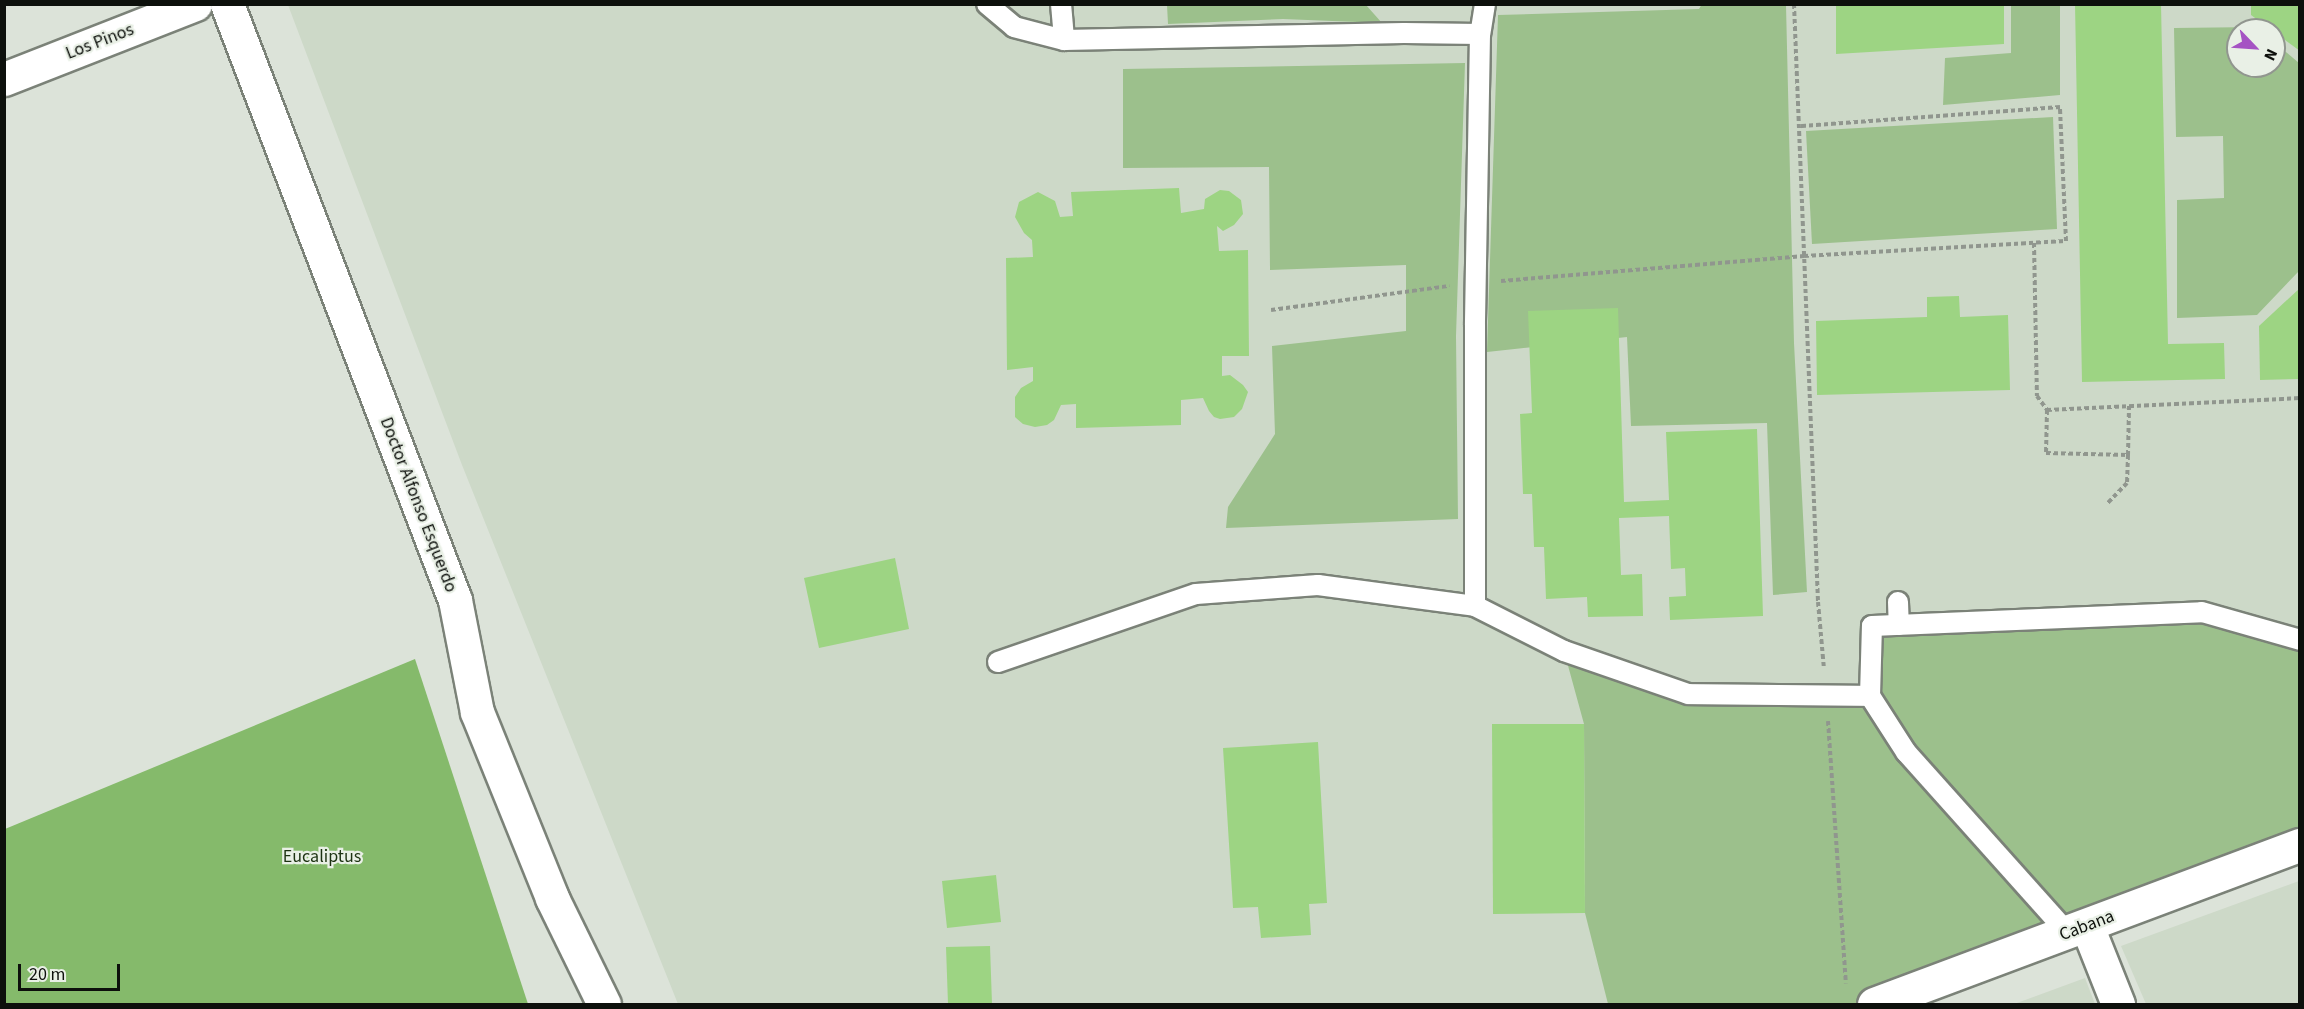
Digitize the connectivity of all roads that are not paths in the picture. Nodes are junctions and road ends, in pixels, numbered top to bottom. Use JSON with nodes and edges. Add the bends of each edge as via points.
{"nodes":[{"id":1,"x":195,"y":4,"type":"edge"},
{"id":2,"x":227,"y":4,"type":"edge"},
{"id":3,"x":987,"y":4,"type":"edge"},
{"id":4,"x":1061,"y":4,"type":"edge"},
{"id":5,"x":1485,"y":4,"type":"edge"},
{"id":6,"x":1480,"y":34,"type":"junction"},
{"id":7,"x":1064,"y":40,"type":"junction"},
{"id":8,"x":4,"y":79,"type":"edge"},
{"id":9,"x":1898,"y":602,"type":"dead end"},
{"id":10,"x":1475,"y":606,"type":"junction"},
{"id":11,"x":1899,"y":625,"type":"junction"},
{"id":12,"x":2300,"y":640,"type":"edge"},
{"id":13,"x":998,"y":662,"type":"dead end"},
{"id":14,"x":1870,"y":696,"type":"junction"},
{"id":15,"x":2300,"y":845,"type":"edge"},
{"id":16,"x":2077,"y":929,"type":"junction"},
{"id":17,"x":1860,"y":999,"type":"edge"},
{"id":18,"x":604,"y":1005,"type":"edge"},
{"id":19,"x":2118,"y":1005,"type":"edge"}],
"edges":[{"from":1,"to":8,"type":"street","name":"Los Pinos"},
{"from":2,"to":18,"type":"street","name":"Doctor Alfonso Esquerdo","via":[[455,600],[477,712],[552,898]]},
{"from":3,"to":7,"type":"lane","via":[[1014,27]]},
{"from":4,"to":7,"type":"lane"},
{"from":5,"to":6,"type":"lane"},
{"from":6,"to":7,"type":"lane"},
{"from":6,"to":10,"type":"lane"},
{"from":9,"to":11,"type":"lane"},
{"from":10,"to":13,"type":"lane","via":[[1318,585],[1196,594]]},
{"from":10,"to":14,"type":"lane","via":[[1564,651],[1688,694]]},
{"from":11,"to":12,"type":"lane","via":[[2109,608],[2202,612]]},
{"from":11,"to":14,"type":"lane","via":[[1872,626]]},
{"from":14,"to":16,"type":"lane","via":[[1906,752]]},
{"from":15,"to":16,"type":"street","name":"Cabana"},
{"from":16,"to":17,"type":"street","name":"Cabana"},
{"from":16,"to":19,"type":"street"}]}
